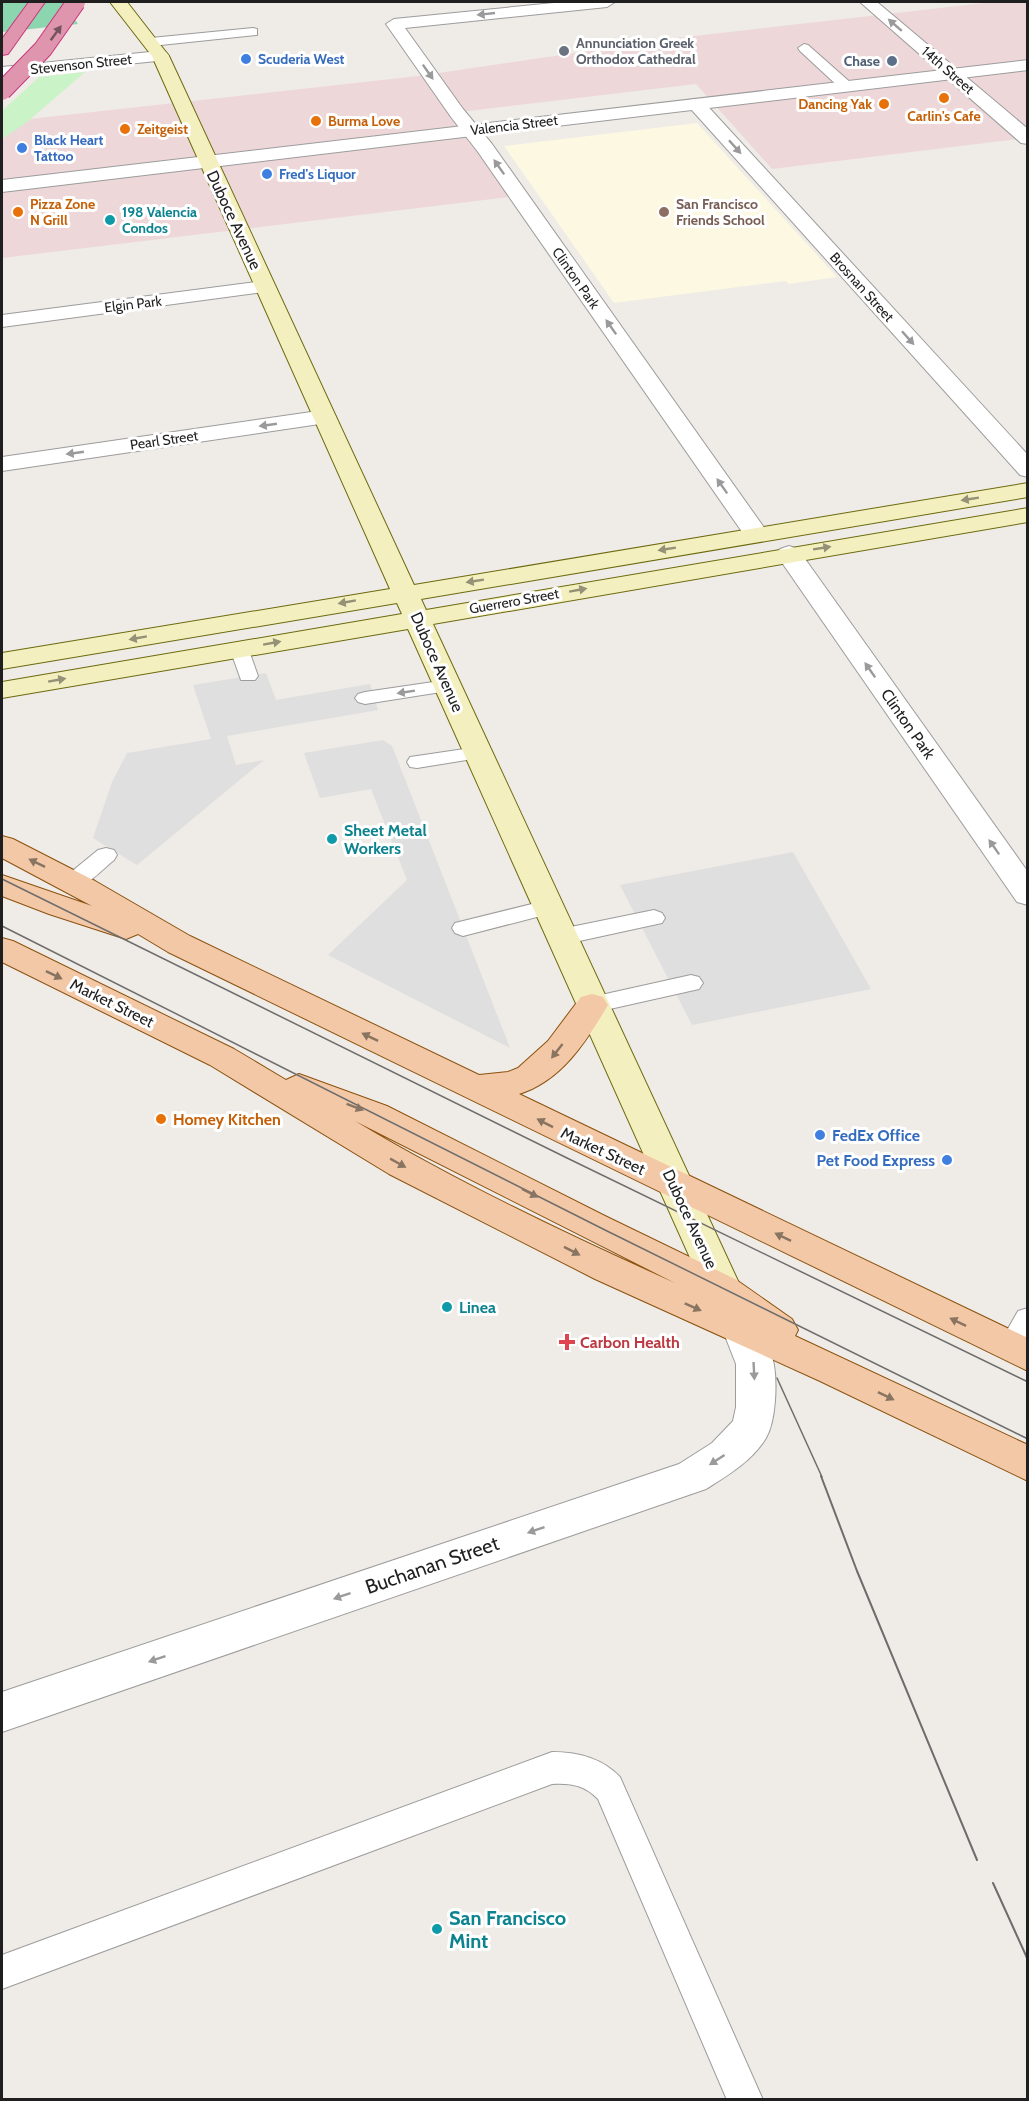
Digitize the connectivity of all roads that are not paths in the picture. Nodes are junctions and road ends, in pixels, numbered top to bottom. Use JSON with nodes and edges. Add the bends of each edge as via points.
{"nodes":[{"id":1,"x":37,"y":2,"type":"edge"},
{"id":2,"x":76,"y":2,"type":"edge"},
{"id":3,"x":120,"y":2,"type":"edge"},
{"id":4,"x":607,"y":2,"type":"edge"},
{"id":5,"x":868,"y":2,"type":"edge"},
{"id":6,"x":253,"y":32,"type":"dead end"},
{"id":7,"x":804,"y":48,"type":"dead end"},
{"id":8,"x":156,"y":49,"type":"junction"},
{"id":9,"x":2,"y":50,"type":"edge"},
{"id":10,"x":1028,"y":65,"type":"edge"},
{"id":11,"x":2,"y":72,"type":"edge"},
{"id":12,"x":952,"y":74,"type":"junction"},
{"id":13,"x":846,"y":86,"type":"junction"},
{"id":14,"x":2,"y":91,"type":"edge"},
{"id":15,"x":696,"y":104,"type":"junction"},
{"id":16,"x":470,"y":130,"type":"junction"},
{"id":17,"x":1028,"y":139,"type":"edge"},
{"id":18,"x":207,"y":161,"type":"junction"},
{"id":19,"x":2,"y":186,"type":"edge"},
{"id":20,"x":264,"y":286,"type":"junction"},
{"id":21,"x":2,"y":321,"type":"edge"},
{"id":22,"x":326,"y":417,"type":"junction"},
{"id":23,"x":2,"y":464,"type":"edge"},
{"id":24,"x":1028,"y":470,"type":"edge"},
{"id":25,"x":1028,"y":490,"type":"edge"},
{"id":26,"x":1028,"y":515,"type":"edge"},
{"id":27,"x":756,"y":534,"type":"junction"},
{"id":28,"x":789,"y":554,"type":"junction"},
{"id":29,"x":405,"y":592,"type":"junction"},
{"id":30,"x":417,"y":618,"type":"junction"},
{"id":31,"x":240,"y":649,"type":"junction"},
{"id":32,"x":2,"y":661,"type":"edge"},
{"id":33,"x":248,"y":676,"type":"dead end"},
{"id":34,"x":447,"y":686,"type":"junction"},
{"id":35,"x":2,"y":690,"type":"edge"},
{"id":36,"x":365,"y":698,"type":"dead end"},
{"id":37,"x":478,"y":753,"type":"junction"},
{"id":38,"x":417,"y":762,"type":"dead end"},
{"id":39,"x":2,"y":846,"type":"edge"},
{"id":40,"x":106,"y":855,"type":"dead end"},
{"id":41,"x":73,"y":882,"type":"junction"},
{"id":42,"x":2,"y":885,"type":"edge"},
{"id":43,"x":1028,"y":895,"type":"edge"},
{"id":44,"x":548,"y":907,"type":"junction"},
{"id":45,"x":654,"y":918,"type":"dead end"},
{"id":46,"x":463,"y":927,"type":"dead end"},
{"id":47,"x":561,"y":937,"type":"junction"},
{"id":48,"x":179,"y":945,"type":"junction"},
{"id":49,"x":2,"y":949,"type":"edge"},
{"id":50,"x":691,"y":983,"type":"dead end"},
{"id":51,"x":592,"y":1005,"type":"junction"},
{"id":52,"x":222,"y":1057,"type":"junction"},
{"id":53,"x":475,"y":1088,"type":"junction"},
{"id":54,"x":674,"y":1184,"type":"junction"},
{"id":55,"x":723,"y":1289,"type":"junction"},
{"id":56,"x":741,"y":1328,"type":"junction"},
{"id":57,"x":1022,"y":1341,"type":"edge"},
{"id":58,"x":833,"y":1370,"type":"junction"},
{"id":59,"x":1028,"y":1464,"type":"edge"},
{"id":60,"x":2,"y":1712,"type":"edge"},
{"id":61,"x":2,"y":1972,"type":"edge"},
{"id":62,"x":746,"y":2100,"type":"edge"}],
"edges":[{"from":1,"to":9,"type":"highway"},
{"from":14,"to":2,"type":"highway","one_way":true,"bridge":true,"via":[[56,34]]},
{"from":3,"to":8,"type":"main road","name":"Duboce Avenue"},
{"from":4,"to":16,"type":"street","name":"Clinton Park","one_way":true,"via":[[394,24]]},
{"from":12,"to":5,"type":"street","name":"14th Street","one_way":true},
{"from":6,"to":8,"type":"lane"},
{"from":7,"to":13,"type":"lane"},
{"from":8,"to":11,"type":"street","name":"Stevenson Street"},
{"from":8,"to":18,"type":"main road","name":"Duboce Avenue"},
{"from":10,"to":12,"type":"street","name":"Valencia Street"},
{"from":12,"to":13,"type":"street","name":"Valencia Street"},
{"from":12,"to":17,"type":"street","name":"14th Street"},
{"from":13,"to":15,"type":"street","name":"Valencia Street"},
{"from":15,"to":16,"type":"street","name":"Valencia Street"},
{"from":15,"to":24,"type":"street","name":"Brosnan Street","one_way":true},
{"from":16,"to":18,"type":"street","name":"Valencia Street"},
{"from":27,"to":16,"type":"street","name":"Clinton Park","one_way":true},
{"from":18,"to":19,"type":"street","name":"Valencia Street"},
{"from":18,"to":20,"type":"main road","name":"Duboce Avenue"},
{"from":20,"to":21,"type":"street","name":"Elgin Park"},
{"from":20,"to":22,"type":"main road","name":"Duboce Avenue"},
{"from":22,"to":23,"type":"street","name":"Pearl Street","one_way":true},
{"from":22,"to":29,"type":"main road","name":"Duboce Avenue"},
{"from":25,"to":27,"type":"main road","name":"Guerrero Street","one_way":true},
{"from":28,"to":26,"type":"main road","name":"Guerrero Street","one_way":true},
{"from":27,"to":29,"type":"main road","name":"Guerrero Street","one_way":true},
{"from":30,"to":28,"type":"main road","name":"Guerrero Street","one_way":true},
{"from":43,"to":28,"type":"street","name":"Clinton Park","one_way":true},
{"from":29,"to":30,"type":"main road","name":"Duboce Avenue"},
{"from":29,"to":32,"type":"main road","name":"Guerrero Street","one_way":true},
{"from":31,"to":30,"type":"main road","name":"Guerrero Street","one_way":true},
{"from":30,"to":34,"type":"main road","name":"Duboce Avenue"},
{"from":31,"to":33,"type":"lane"},
{"from":35,"to":31,"type":"main road","name":"Guerrero Street","one_way":true},
{"from":34,"to":36,"type":"lane","one_way":true},
{"from":34,"to":37,"type":"main road","name":"Duboce Avenue"},
{"from":37,"to":38,"type":"lane"},
{"from":37,"to":44,"type":"main road","name":"Duboce Avenue"},
{"from":41,"to":39,"type":"main road","name":"Market Street","one_way":true},
{"from":40,"to":41,"type":"lane"},
{"from":41,"to":48,"type":"main road","name":"Market Street"},
{"from":42,"to":48,"type":"main road","name":"Market Street"},
{"from":44,"to":46,"type":"lane"},
{"from":44,"to":47,"type":"main road","name":"Duboce Avenue"},
{"from":45,"to":47,"type":"lane"},
{"from":47,"to":51,"type":"main road","name":"Duboce Avenue"},
{"from":53,"to":48,"type":"main road","name":"Market Street","one_way":true},
{"from":49,"to":52,"type":"main road","name":"Market Street","one_way":true},
{"from":50,"to":51,"type":"lane"},
{"from":51,"to":53,"type":"main road","one_way":true,"via":[[536,1074],[517,1082]]},
{"from":51,"to":54,"type":"main road","name":"Duboce Avenue"},
{"from":52,"to":55,"type":"main road","name":"Market Street","one_way":true,"via":[[375,1115]]},
{"from":52,"to":56,"type":"main road","name":"Market Street","one_way":true,"via":[[401,1165],[608,1269]]},
{"from":54,"to":53,"type":"main road","name":"Market Street","one_way":true},
{"from":54,"to":55,"type":"main road","name":"Duboce Avenue"},
{"from":57,"to":54,"type":"main road","name":"Market Street","one_way":true},
{"from":55,"to":56,"type":"main road","name":"Duboce Avenue"},
{"from":55,"to":58,"type":"main road","name":"Market Street"},
{"from":56,"to":58,"type":"main road","name":"Market Street"},
{"from":56,"to":60,"type":"street","name":"Buchanan Street","one_way":true,"via":[[755,1364],[751,1428],[726,1455],[692,1476]]},
{"from":58,"to":59,"type":"main road","name":"Market Street","one_way":true},
{"from":61,"to":62,"type":"lane","via":[[552,1768],[568,1767],[598,1776],[609,1788]]}]}
